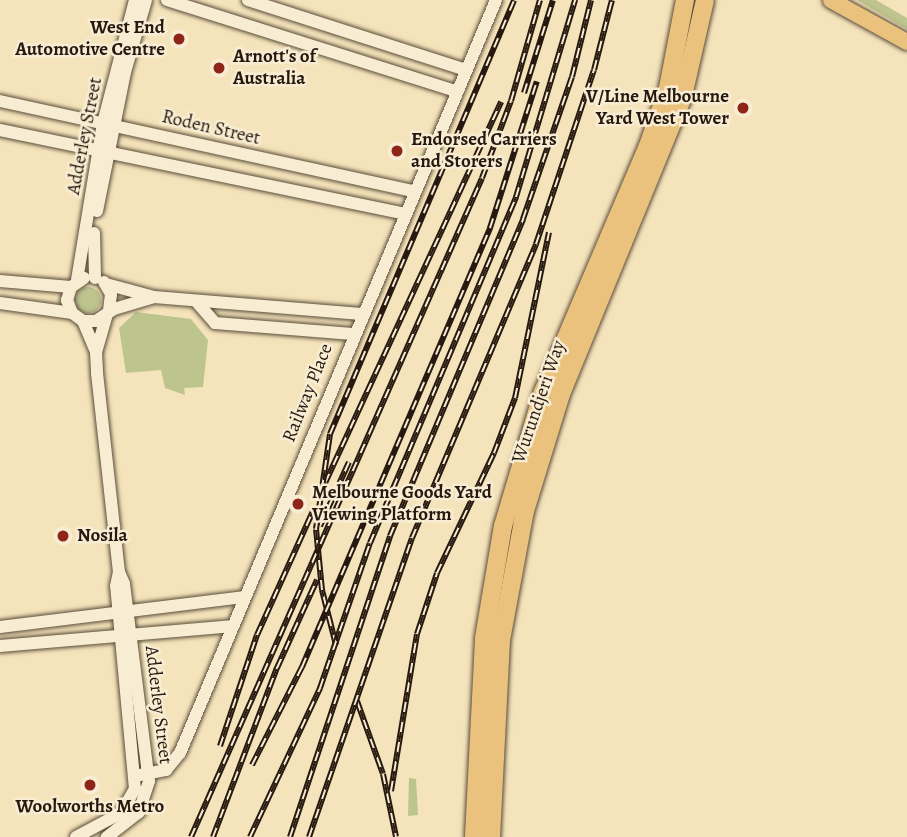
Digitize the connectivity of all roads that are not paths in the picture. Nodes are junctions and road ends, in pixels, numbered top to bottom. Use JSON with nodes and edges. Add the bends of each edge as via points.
{"nodes":[{"id":1,"x":135,"y":0,"type":"edge"},
{"id":2,"x":146,"y":0,"type":"edge"},
{"id":3,"x":167,"y":0,"type":"edge"},
{"id":4,"x":248,"y":0,"type":"edge"},
{"id":5,"x":496,"y":0,"type":"edge"},
{"id":6,"x":685,"y":0,"type":"edge"},
{"id":7,"x":705,"y":0,"type":"edge"},
{"id":8,"x":831,"y":0,"type":"edge"},
{"id":9,"x":907,"y":42,"type":"edge"},
{"id":10,"x":466,"y":70,"type":"junction"},
{"id":11,"x":456,"y":91,"type":"junction"},
{"id":12,"x":0,"y":101,"type":"edge"},
{"id":13,"x":108,"y":124,"type":"junction"},
{"id":14,"x":0,"y":130,"type":"edge"},
{"id":15,"x":103,"y":151,"type":"junction"},
{"id":16,"x":414,"y":191,"type":"junction"},
{"id":17,"x":405,"y":214,"type":"junction"},
{"id":18,"x":0,"y":281,"type":"edge"},
{"id":19,"x":101,"y":281,"type":"junction"},
{"id":20,"x":74,"y":283,"type":"junction"},
{"id":21,"x":154,"y":297,"type":"junction"},
{"id":22,"x":196,"y":301,"type":"junction"},
{"id":23,"x":0,"y":303,"type":"edge"},
{"id":24,"x":72,"y":313,"type":"junction"},
{"id":25,"x":108,"y":313,"type":"junction"},
{"id":26,"x":361,"y":314,"type":"junction"},
{"id":27,"x":83,"y":321,"type":"junction"},
{"id":28,"x":353,"y":334,"type":"junction"},
{"id":29,"x":96,"y":352,"type":"junction"},
{"id":30,"x":243,"y":597,"type":"junction"},
{"id":31,"x":122,"y":612,"type":"junction"},
{"id":32,"x":231,"y":626,"type":"junction"},
{"id":33,"x":0,"y":627,"type":"edge"},
{"id":34,"x":125,"y":637,"type":"junction"},
{"id":35,"x":0,"y":646,"type":"edge"},
{"id":36,"x":141,"y":776,"type":"junction"},
{"id":37,"x":139,"y":799,"type":"junction"},
{"id":38,"x":76,"y":837,"type":"edge"},
{"id":39,"x":107,"y":837,"type":"edge"},
{"id":40,"x":474,"y":837,"type":"edge"},
{"id":41,"x":491,"y":837,"type":"edge"}],
"edges":[{"from":1,"to":13,"type":"street","name":"Adderley Street"},
{"from":2,"to":13,"type":"street","name":"Adderley Street"},
{"from":3,"to":11,"type":"street"},
{"from":4,"to":10,"type":"street"},
{"from":5,"to":10,"type":"street","name":"Railway Place"},
{"from":6,"to":40,"type":"highway","name":"Wurundjeri Way","via":[[668,88],[543,392],[503,526],[482,650]]},
{"from":7,"to":41,"type":"highway","name":"Wurundjeri Way","via":[[683,96],[561,394],[525,510],[501,640]]},
{"from":8,"to":9,"type":"main road"},
{"from":10,"to":11,"type":"street","name":"Railway Place"},
{"from":11,"to":16,"type":"street","name":"Railway Place"},
{"from":12,"to":13,"type":"street","name":"Roden Street"},
{"from":13,"to":15,"type":"street","name":"Adderley Street"},
{"from":13,"to":16,"type":"street","name":"Roden Street"},
{"from":14,"to":15,"type":"street"},
{"from":15,"to":17,"type":"street"},
{"from":15,"to":19,"type":"street","name":"Adderley Street","via":[[93,243]]},
{"from":15,"to":20,"type":"street","name":"Adderley Street"},
{"from":16,"to":17,"type":"street","name":"Railway Place"},
{"from":17,"to":26,"type":"street","name":"Railway Place"},
{"from":18,"to":20,"type":"street"},
{"from":19,"to":20,"type":"street"},
{"from":19,"to":21,"type":"street"},
{"from":19,"to":25,"type":"street","via":[[112,300]]},
{"from":20,"to":24,"type":"street","via":[[67,300]]},
{"from":21,"to":22,"type":"street"},
{"from":21,"to":25,"type":"street"},
{"from":22,"to":26,"type":"street"},
{"from":22,"to":28,"type":"street","via":[[215,323]]},
{"from":23,"to":24,"type":"street"},
{"from":24,"to":27,"type":"street"},
{"from":25,"to":27,"type":"street","via":[[96,321]]},
{"from":25,"to":29,"type":"street","name":"Adderley Street"},
{"from":26,"to":28,"type":"street","name":"Railway Place"},
{"from":27,"to":29,"type":"street","name":"Adderley Street"},
{"from":28,"to":30,"type":"street","name":"Railway Place"},
{"from":29,"to":31,"type":"street","name":"Adderley Street"},
{"from":30,"to":31,"type":"street"},
{"from":30,"to":32,"type":"street","name":"Railway Place"},
{"from":31,"to":33,"type":"street"},
{"from":31,"to":34,"type":"street","name":"Adderley Street"},
{"from":32,"to":34,"type":"street"},
{"from":32,"to":36,"type":"street","name":"Railway Place","via":[[176,760],[166,770]]},
{"from":34,"to":35,"type":"street","via":[[100,635]]},
{"from":34,"to":36,"type":"street","name":"Adderley Street"},
{"from":36,"to":37,"type":"street","name":"Adderley Street"},
{"from":37,"to":38,"type":"street"},
{"from":37,"to":39,"type":"street","via":[[131,821]]}]}
